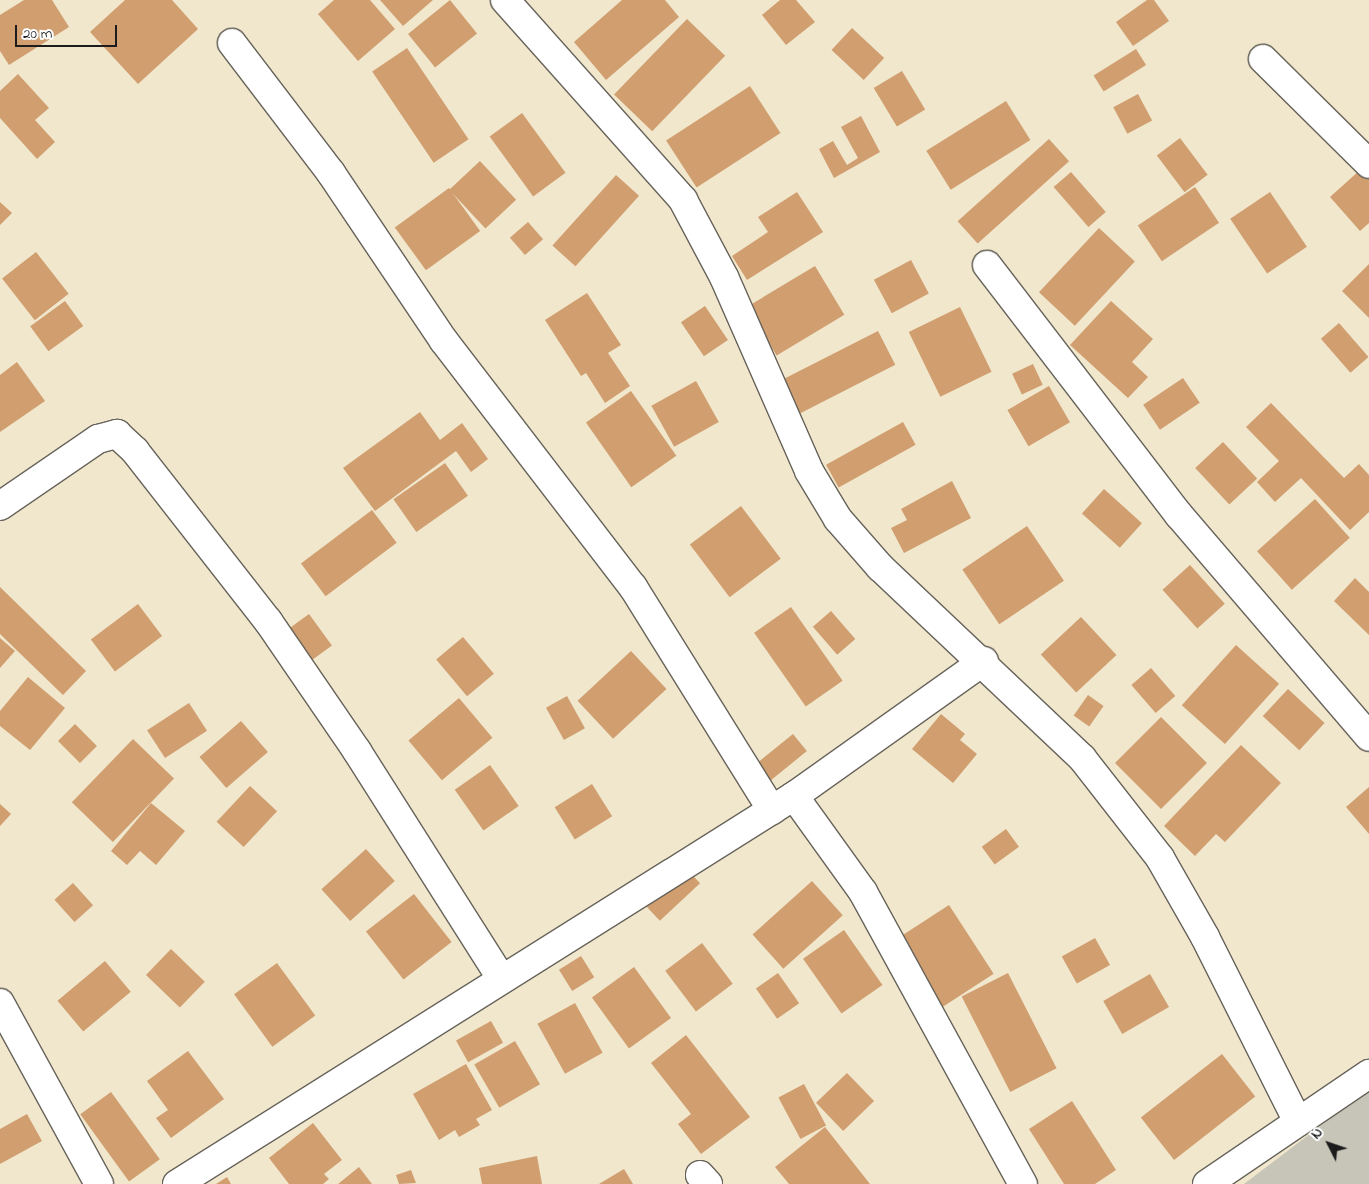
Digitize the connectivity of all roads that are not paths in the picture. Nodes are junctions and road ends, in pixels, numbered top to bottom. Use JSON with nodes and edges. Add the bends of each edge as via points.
{"nodes":[{"id":1,"x":504,"y":0,"type":"edge"},
{"id":2,"x":232,"y":42,"type":"dead end"},
{"id":3,"x":1262,"y":59,"type":"dead end"},
{"id":4,"x":1369,"y":164,"type":"edge"},
{"id":5,"x":987,"y":265,"type":"dead end"},
{"id":6,"x":0,"y":506,"type":"edge"},
{"id":7,"x":984,"y":662,"type":"junction"},
{"id":8,"x":1369,"y":737,"type":"edge"},
{"id":9,"x":783,"y":803,"type":"junction"},
{"id":10,"x":501,"y":978,"type":"junction"},
{"id":11,"x":0,"y":1003,"type":"edge"},
{"id":12,"x":1369,"y":1074,"type":"edge"},
{"id":13,"x":1298,"y":1122,"type":"junction"},
{"id":14,"x":91,"y":1182,"type":"edge"},
{"id":15,"x":177,"y":1184,"type":"edge"},
{"id":16,"x":1023,"y":1184,"type":"edge"},
{"id":17,"x":1207,"y":1184,"type":"edge"}],
"edges":[{"from":1,"to":7,"type":"street","via":[[581,80],[683,200],[724,277],[809,472],[838,519],[880,567]]},
{"from":2,"to":9,"type":"street","via":[[331,173],[444,341],[633,587]]},
{"from":3,"to":4,"type":"street"},
{"from":5,"to":8,"type":"street","via":[[1179,515]]},
{"from":6,"to":10,"type":"street","via":[[98,439],[117,434],[135,450],[268,621],[357,751]]},
{"from":7,"to":9,"type":"street"},
{"from":7,"to":13,"type":"street","via":[[1082,758],[1160,858],[1205,937]]},
{"from":9,"to":10,"type":"street"},
{"from":9,"to":16,"type":"street","via":[[863,892]]},
{"from":10,"to":15,"type":"street"},
{"from":11,"to":14,"type":"street"},
{"from":12,"to":13,"type":"street"},
{"from":13,"to":17,"type":"street"}]}
